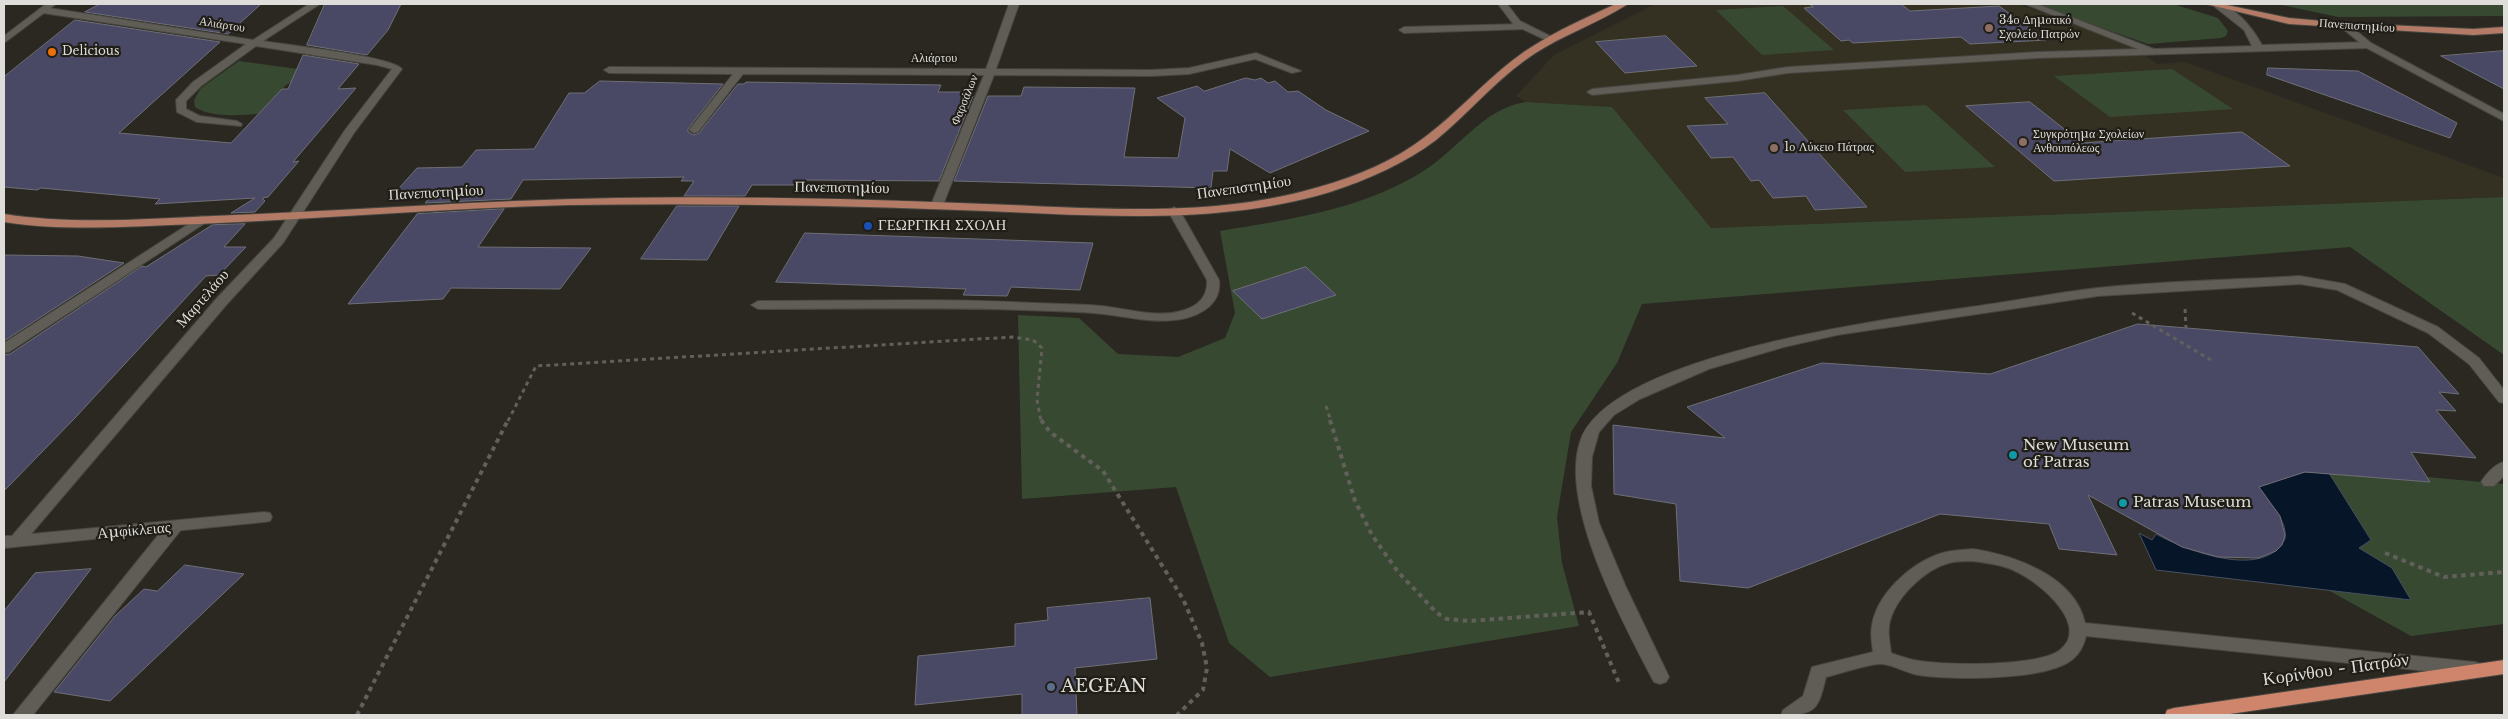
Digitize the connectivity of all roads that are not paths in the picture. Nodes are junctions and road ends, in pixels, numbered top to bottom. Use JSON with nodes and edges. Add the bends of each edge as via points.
{"nodes":[{"id":1,"x":315,"y":4,"type":"edge"},
{"id":2,"x":1014,"y":4,"type":"edge"},
{"id":3,"x":1502,"y":4,"type":"edge"},
{"id":4,"x":1622,"y":4,"type":"edge"},
{"id":5,"x":2029,"y":4,"type":"edge"},
{"id":6,"x":2214,"y":4,"type":"edge"},
{"id":7,"x":47,"y":7,"type":"edge"},
{"id":8,"x":2345,"y":26,"type":"junction"},
{"id":9,"x":1523,"y":27,"type":"junction"},
{"id":10,"x":1404,"y":30,"type":"dead end"},
{"id":11,"x":2504,"y":30,"type":"edge"},
{"id":12,"x":1551,"y":39,"type":"junction"},
{"id":13,"x":4,"y":40,"type":"edge"},
{"id":14,"x":254,"y":43,"type":"junction"},
{"id":15,"x":2368,"y":45,"type":"junction"},
{"id":16,"x":2259,"y":49,"type":"junction"},
{"id":17,"x":2154,"y":52,"type":"junction"},
{"id":18,"x":396,"y":67,"type":"joint"},
{"id":19,"x":610,"y":70,"type":"dead end"},
{"id":20,"x":741,"y":70,"type":"junction"},
{"id":21,"x":1296,"y":71,"type":"dead end"},
{"id":22,"x":990,"y":72,"type":"junction"},
{"id":23,"x":1592,"y":92,"type":"dead end"},
{"id":24,"x":2504,"y":118,"type":"edge"},
{"id":25,"x":237,"y":124,"type":"dead end"},
{"id":26,"x":694,"y":130,"type":"dead end"},
{"id":27,"x":937,"y":205,"type":"junction"},
{"id":28,"x":1174,"y":211,"type":"junction"},
{"id":29,"x":296,"y":215,"type":"junction"},
{"id":30,"x":4,"y":218,"type":"edge"},
{"id":31,"x":201,"y":220,"type":"junction"},
{"id":32,"x":758,"y":305,"type":"dead end"},
{"id":33,"x":4,"y":349,"type":"edge"},
{"id":34,"x":2504,"y":399,"type":"edge"},
{"id":35,"x":2504,"y":467,"type":"edge"},
{"id":36,"x":2489,"y":482,"type":"dead end"},
{"id":37,"x":264,"y":517,"type":"dead end"},
{"id":38,"x":174,"y":527,"type":"junction"},
{"id":39,"x":10,"y":541,"type":"edge"},
{"id":40,"x":2080,"y":629,"type":"junction"},
{"id":41,"x":1882,"y":658,"type":"junction"},
{"id":42,"x":2504,"y":667,"type":"edge"},
{"id":43,"x":2484,"y":670,"type":"junction"},
{"id":44,"x":1660,"y":677,"type":"dead end"},
{"id":45,"x":22,"y":715,"type":"edge"},
{"id":46,"x":1790,"y":715,"type":"edge"},
{"id":47,"x":2174,"y":715,"type":"edge"}],
"edges":[{"from":1,"to":14,"type":"street"},
{"from":2,"to":22,"type":"street","name":"Φαρσάλων"},
{"from":3,"to":9,"type":"street"},
{"from":4,"to":12,"type":"main road","name":"Πανεπιστημίου"},
{"from":5,"to":17,"type":"street"},
{"from":6,"to":8,"type":"main road","name":"Πανεπιστημίου","via":[[2289,21]]},
{"from":6,"to":16,"type":"street","via":[[2248,28]]},
{"from":7,"to":13,"type":"street"},
{"from":7,"to":14,"type":"street","name":"Αλιάρτου"},
{"from":8,"to":11,"type":"main road","name":"Πανεπιστημίου","via":[[2473,32]]},
{"from":8,"to":15,"type":"street"},
{"from":9,"to":10,"type":"street"},
{"from":9,"to":12,"type":"street"},
{"from":12,"to":28,"type":"main road","name":"Πανεπιστημίου","via":[[1509,68],[1427,141],[1372,172],[1330,188],[1281,200]]},
{"from":14,"to":18,"type":"street","name":"Αλιάρτου"},
{"from":14,"to":25,"type":"street","via":[[188,91],[180,104],[181,110],[190,117]]},
{"from":15,"to":16,"type":"street"},
{"from":15,"to":24,"type":"street"},
{"from":16,"to":17,"type":"street"},
{"from":17,"to":23,"type":"street","via":[[2038,55],[1788,70]]},
{"from":18,"to":29,"type":"street","name":"Μαρτελάου","via":[[394,75],[338,148]]},
{"from":19,"to":20,"type":"street","name":"Αλιάρτου"},
{"from":20,"to":22,"type":"street","name":"Αλιάρτου"},
{"from":20,"to":26,"type":"street"},
{"from":21,"to":22,"type":"street","name":"Αλιάρτου","via":[[1256,56],[1171,72]]},
{"from":22,"to":27,"type":"street","name":"Φαρσάλων"},
{"from":27,"to":28,"type":"main road","name":"Πανεπιστημίου"},
{"from":27,"to":29,"type":"main road","name":"Πανεπιστημίου","via":[[680,200]]},
{"from":28,"to":32,"type":"street","via":[[1213,280],[1214,289],[1205,305],[1183,316],[1146,317],[1101,310],[1022,306]]},
{"from":29,"to":31,"type":"main road","name":"Πανεπιστημίου"},
{"from":29,"to":39,"type":"street","name":"Μαρτελάου","via":[[279,240]]},
{"from":30,"to":31,"type":"main road","name":"Πανεπιστημίου","via":[[58,224]]},
{"from":31,"to":33,"type":"street"},
{"from":34,"to":44,"type":"street","via":[[2474,361],[2457,346],[2397,310],[2340,287],[2286,280],[2098,292],[1891,322],[1805,338],[1666,382],[1632,396],[1610,410],[1593,429],[1584,460],[1586,506],[1615,584]]},
{"from":35,"to":36,"type":"street"},
{"from":37,"to":38,"type":"street","name":"Αμφίκλειας"},
{"from":38,"to":39,"type":"street","name":"Αμφίκλειας"},
{"from":38,"to":45,"type":"street"},
{"from":40,"to":41,"type":"street","via":[[2077,642],[2065,655],[2024,667],[1916,668]]},
{"from":40,"to":41,"type":"street","via":[[2066,602],[2041,578],[2026,569],[1990,557],[1954,556],[1930,566],[1910,580],[1892,601],[1881,623]]},
{"from":40,"to":43,"type":"street"},
{"from":41,"to":46,"type":"street","via":[[1818,672],[1811,700]]},
{"from":42,"to":43,"type":"highway","name":"Κορίνθου - Πατρών"},
{"from":43,"to":47,"type":"highway","name":"Κορίνθου - Πατρών"}]}
